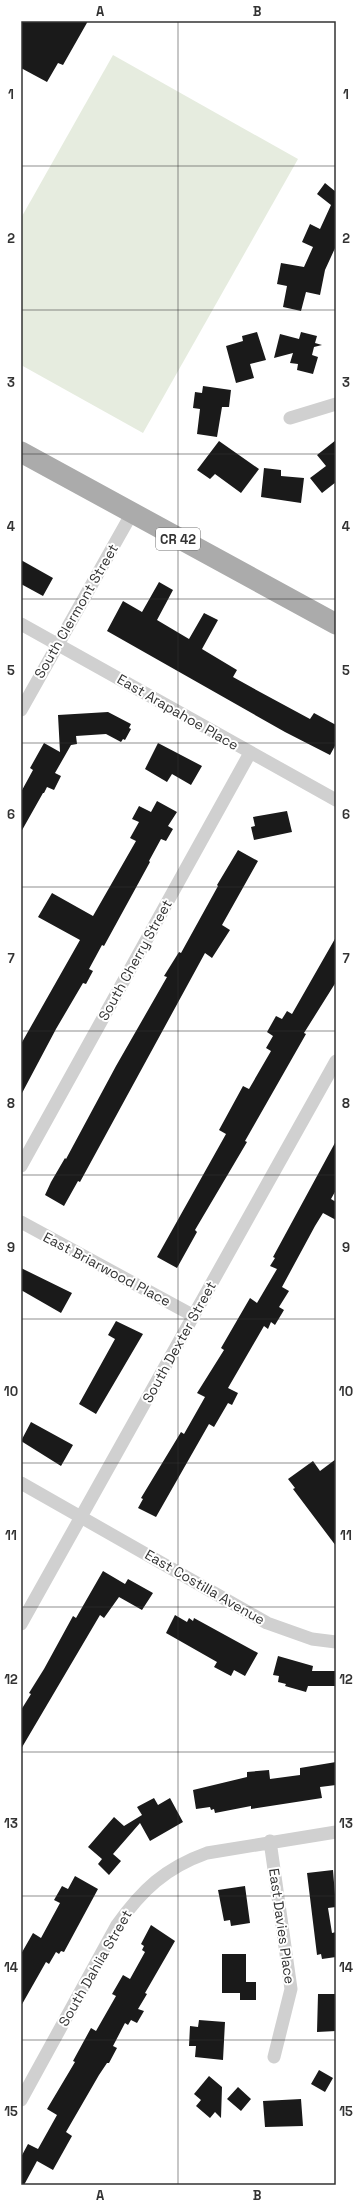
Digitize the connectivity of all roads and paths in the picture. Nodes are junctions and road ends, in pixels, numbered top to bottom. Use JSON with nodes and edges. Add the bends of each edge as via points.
{"nodes":[{"id":1,"x":336,"y":404,"type":"edge"},
{"id":2,"x":290,"y":418,"type":"dead end"},
{"id":3,"x":21,"y":452,"type":"edge"},
{"id":4,"x":132,"y":514,"type":"junction"},
{"id":5,"x":21,"y":624,"type":"edge"},
{"id":6,"x":336,"y":624,"type":"edge"},
{"id":7,"x":58,"y":644,"type":"junction"},
{"id":8,"x":21,"y":710,"type":"edge"},
{"id":9,"x":250,"y":753,"type":"junction"},
{"id":10,"x":336,"y":800,"type":"edge"},
{"id":11,"x":336,"y":1061,"type":"edge"},
{"id":12,"x":21,"y":1166,"type":"edge"},
{"id":13,"x":21,"y":1222,"type":"edge"},
{"id":14,"x":194,"y":1316,"type":"junction"},
{"id":15,"x":21,"y":1483,"type":"edge"},
{"id":16,"x":81,"y":1516,"type":"junction"},
{"id":17,"x":21,"y":1624,"type":"edge"},
{"id":18,"x":336,"y":1642,"type":"edge"},
{"id":19,"x":336,"y":1832,"type":"edge"},
{"id":20,"x":270,"y":1841,"type":"junction"},
{"id":21,"x":274,"y":2057,"type":"dead end"},
{"id":22,"x":21,"y":2100,"type":"edge"}],
"edges":[{"from":1,"to":2,"type":"street"},
{"from":3,"to":4,"type":"main road","number":"CR 42"},
{"from":4,"to":6,"type":"main road","number":"CR 42"},
{"from":4,"to":7,"type":"street","name":"South Clermont Street"},
{"from":5,"to":7,"type":"street","name":"East Arapahoe Place"},
{"from":7,"to":8,"type":"street","name":"South Clermont Street"},
{"from":7,"to":9,"type":"street","name":"East Arapahoe Place"},
{"from":9,"to":10,"type":"street","name":"East Arapahoe Place"},
{"from":9,"to":12,"type":"street","name":"South Cherry Street"},
{"from":11,"to":14,"type":"street","name":"South Dexter Street"},
{"from":13,"to":14,"type":"street","name":"East Briarwood Place"},
{"from":14,"to":16,"type":"street","name":"South Dexter Street"},
{"from":15,"to":16,"type":"street","name":"East Costilla Avenue"},
{"from":16,"to":17,"type":"street","name":"South Dexter Street"},
{"from":16,"to":18,"type":"street","name":"East Costilla Avenue","via":[[267,1623],[312,1639]]},
{"from":19,"to":20,"type":"street","name":"South Dahlia Street"},
{"from":20,"to":21,"type":"street","name":"East Davies Place","via":[[291,1989]]},
{"from":20,"to":22,"type":"street","name":"South Dahlia Street","via":[[207,1853],[194,1858],[161,1876],[135,1900],[117,1925]]}]}
